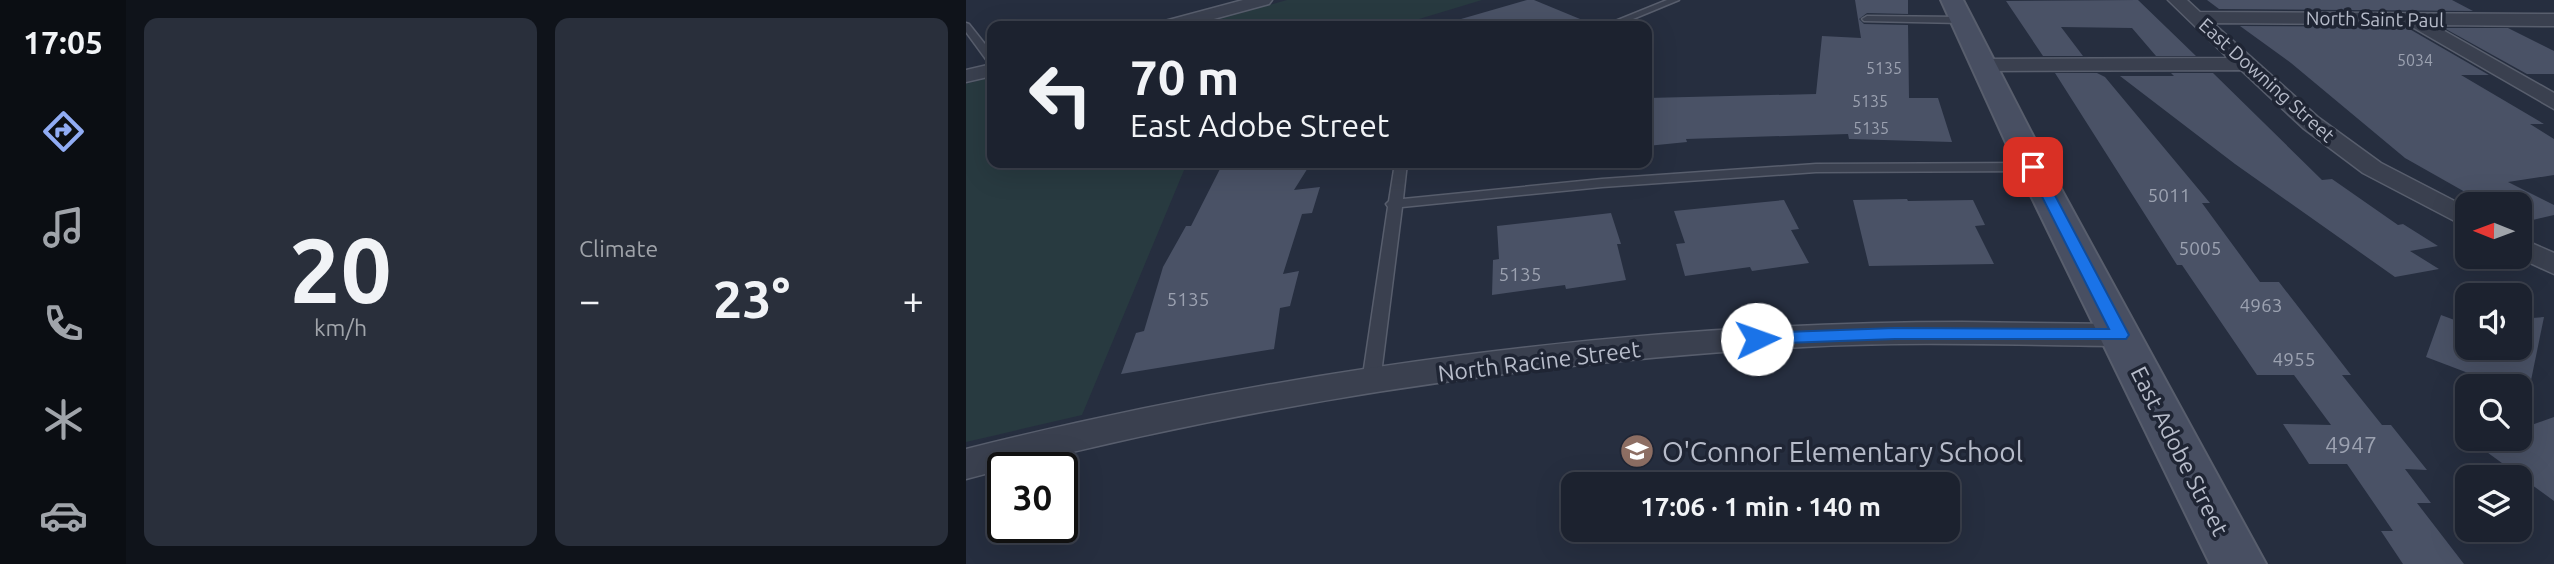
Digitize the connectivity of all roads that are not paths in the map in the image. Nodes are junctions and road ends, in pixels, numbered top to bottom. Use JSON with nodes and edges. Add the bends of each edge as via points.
{"nodes":[{"id":1,"x":1264,"y":0,"type":"edge"},
{"id":2,"x":1675,"y":0,"type":"edge"},
{"id":3,"x":2177,"y":0,"type":"edge"},
{"id":4,"x":2382,"y":0,"type":"edge"},
{"id":5,"x":1956,"y":10,"type":"edge"},
{"id":6,"x":2197,"y":17,"type":"junction"},
{"id":7,"x":1867,"y":19,"type":"dead end"},
{"id":8,"x":2413,"y":20,"type":"junction"},
{"id":9,"x":2554,"y":20,"type":"edge"},
{"id":10,"x":1186,"y":21,"type":"edge"},
{"id":11,"x":1621,"y":21,"type":"edge"},
{"id":12,"x":966,"y":26,"type":"edge"},
{"id":13,"x":987,"y":53,"type":"edge"},
{"id":14,"x":2246,"y":64,"type":"junction"},
{"id":15,"x":1985,"y":65,"type":"junction"},
{"id":16,"x":987,"y":71,"type":"edge"},
{"id":17,"x":966,"y":76,"type":"edge"},
{"id":18,"x":2554,"y":102,"type":"edge"},
{"id":19,"x":2033,"y":167,"type":"junction"},
{"id":20,"x":1400,"y":168,"type":"edge"},
{"id":21,"x":1393,"y":204,"type":"junction"},
{"id":22,"x":2455,"y":213,"type":"edge"},
{"id":23,"x":2532,"y":253,"type":"edge"},
{"id":24,"x":2554,"y":265,"type":"edge"},
{"id":25,"x":2120,"y":335,"type":"junction"},
{"id":26,"x":1371,"y":382,"type":"junction"},
{"id":27,"x":966,"y":464,"type":"edge"},
{"id":28,"x":2238,"y":564,"type":"edge"}],
"edges":[{"from":1,"to":10,"type":"street"},
{"from":2,"to":11,"type":"lane"},
{"from":3,"to":6,"type":"street","name":"East Downing Street"},
{"from":4,"to":8,"type":"street"},
{"from":5,"to":7,"type":"lane"},
{"from":5,"to":15,"type":"street","name":"East Adobe Street"},
{"from":6,"to":8,"type":"street","name":"North Saint Paul"},
{"from":6,"to":14,"type":"street","name":"East Downing Street"},
{"from":8,"to":9,"type":"street","name":"North Saint Paul"},
{"from":8,"to":18,"type":"street"},
{"from":12,"to":13,"type":"lane"},
{"from":14,"to":15,"type":"street"},
{"from":14,"to":22,"type":"street","name":"East Downing Street","via":[[2311,123],[2372,168]]},
{"from":15,"to":19,"type":"street","name":"East Adobe Street"},
{"from":16,"to":17,"type":"street"},
{"from":19,"to":21,"type":"lane","via":[[1816,168]]},
{"from":19,"to":25,"type":"street","name":"East Adobe Street"},
{"from":20,"to":21,"type":"lane"},
{"from":21,"to":26,"type":"lane"},
{"from":23,"to":24,"type":"street"},
{"from":25,"to":26,"type":"street","name":"North Racine Street","via":[[1895,333],[1711,342]]},
{"from":25,"to":28,"type":"street","name":"East Adobe Street"},
{"from":26,"to":27,"type":"street","name":"North Racine Street","via":[[1075,435]]}]}
